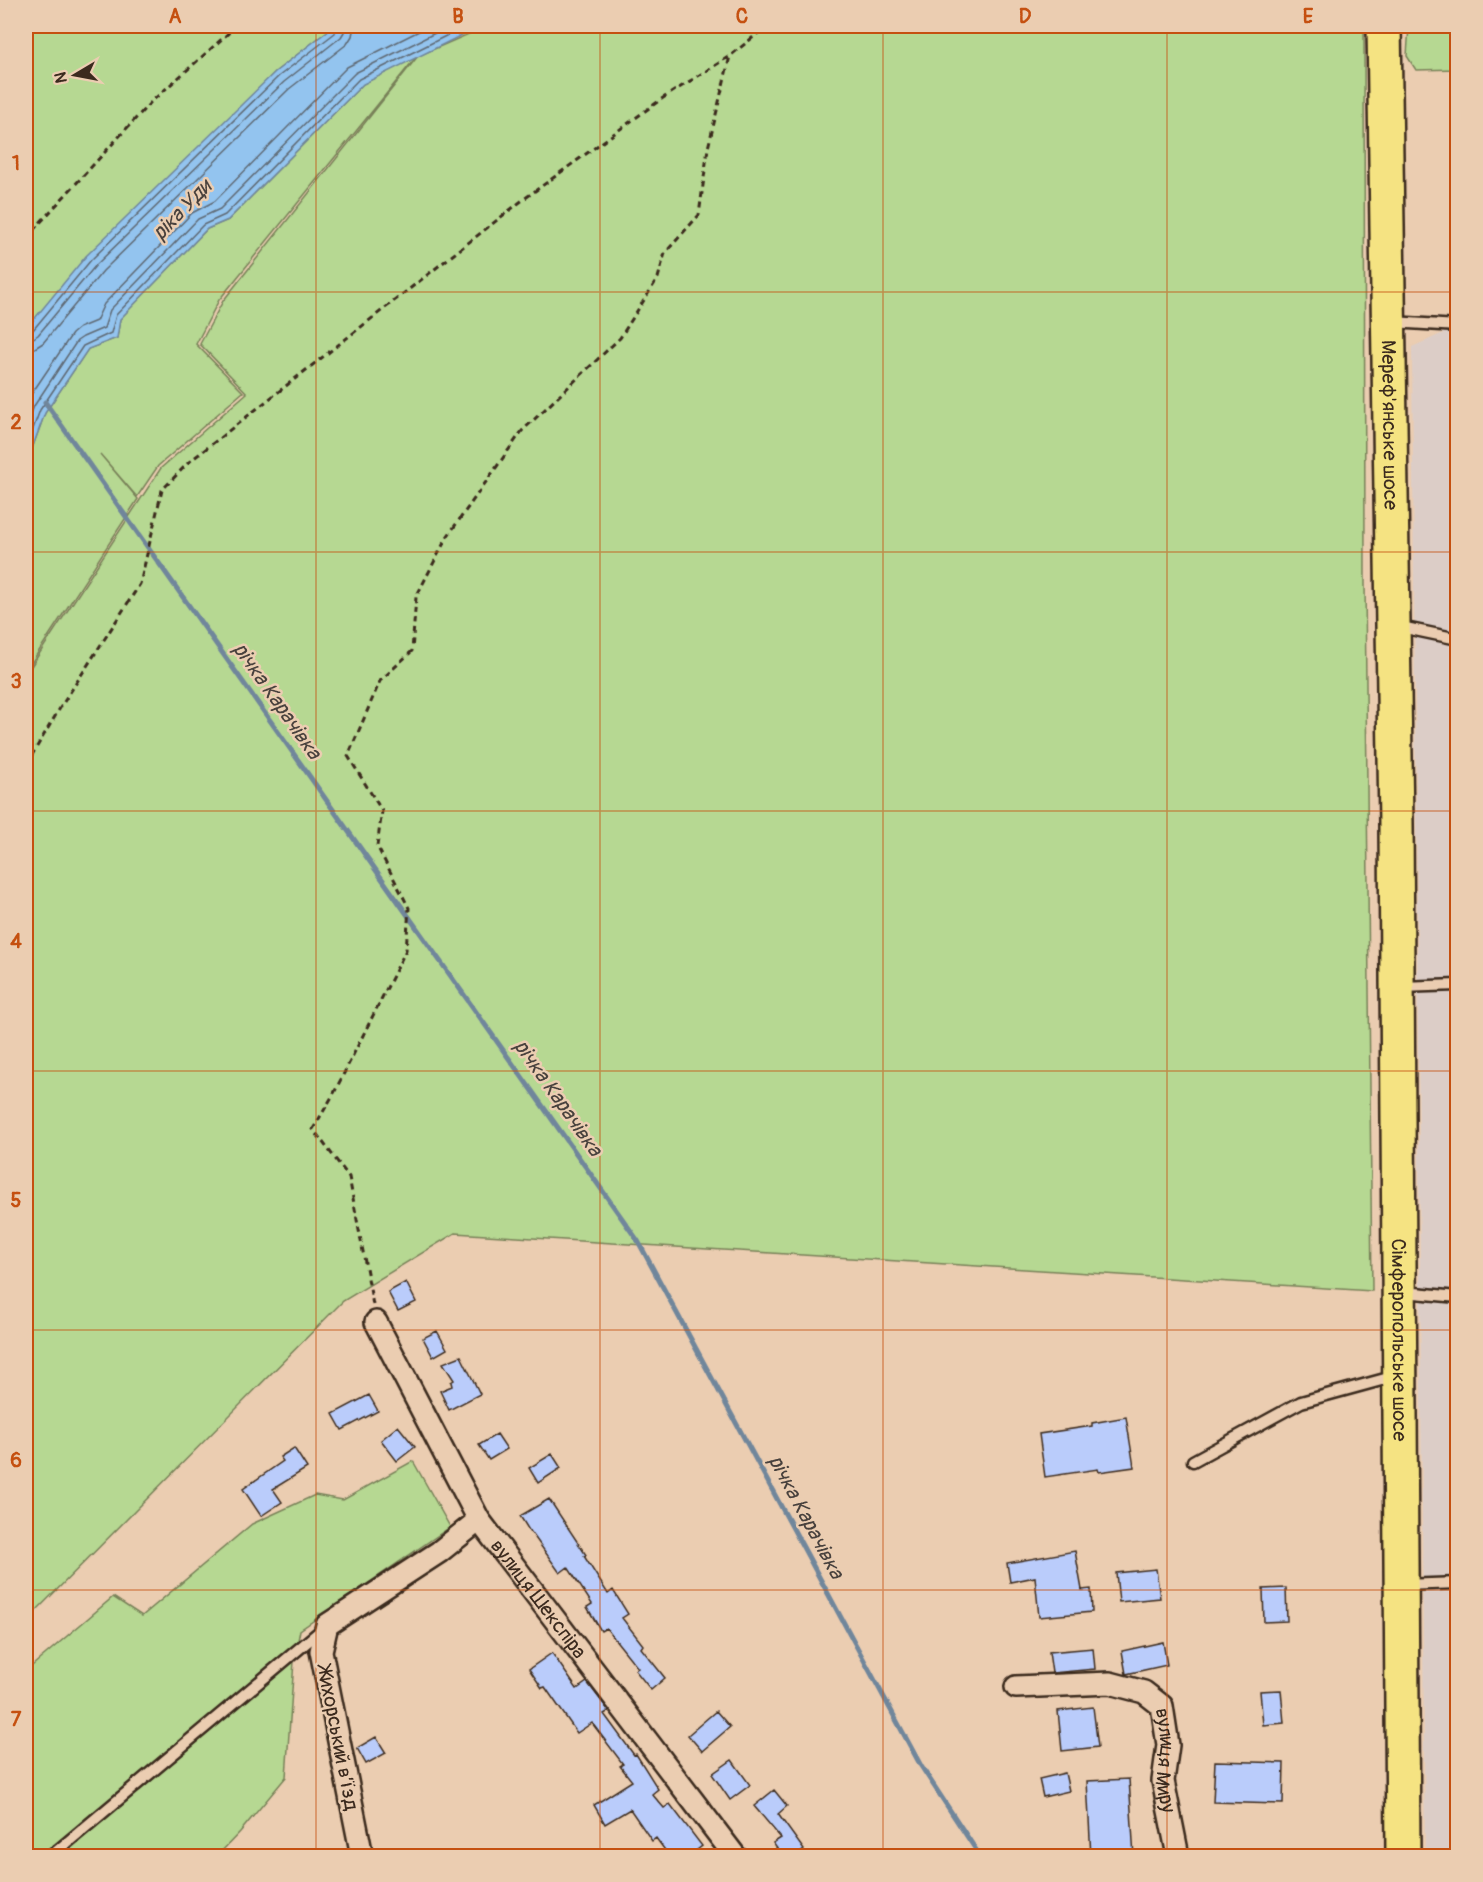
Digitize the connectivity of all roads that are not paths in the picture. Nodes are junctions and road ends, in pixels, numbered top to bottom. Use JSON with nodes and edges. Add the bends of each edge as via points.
{"nodes":[{"id":1,"x":1384,"y":26,"type":"edge"},
{"id":2,"x":1389,"y":322,"type":"junction"},
{"id":3,"x":1458,"y":326,"type":"edge"},
{"id":4,"x":1392,"y":626,"type":"junction"},
{"id":5,"x":1458,"y":639,"type":"edge"},
{"id":6,"x":1396,"y":825,"type":"joint"},
{"id":7,"x":1458,"y":985,"type":"edge"},
{"id":8,"x":1397,"y":987,"type":"junction"},
{"id":9,"x":1399,"y":1292,"type":"junction"},
{"id":10,"x":1458,"y":1297,"type":"edge"},
{"id":11,"x":376,"y":1322,"type":"road end"},
{"id":12,"x":1400,"y":1375,"type":"junction"},
{"id":13,"x":1193,"y":1461,"type":"dead end"},
{"id":14,"x":479,"y":1520,"type":"junction"},
{"id":15,"x":1458,"y":1582,"type":"edge"},
{"id":16,"x":1401,"y":1585,"type":"junction"},
{"id":17,"x":327,"y":1625,"type":"junction"},
{"id":18,"x":1016,"y":1687,"type":"dead end"},
{"id":19,"x":51,"y":1857,"type":"edge"},
{"id":20,"x":362,"y":1857,"type":"edge"},
{"id":21,"x":735,"y":1857,"type":"edge"},
{"id":22,"x":1178,"y":1857,"type":"edge"},
{"id":23,"x":1402,"y":1857,"type":"edge"}],
"edges":[{"from":1,"to":2,"type":"highway","name":"Мереф'янське шосе"},
{"from":2,"to":3,"type":"lane"},
{"from":2,"to":4,"type":"highway","name":"Мереф'янське шосе"},
{"from":4,"to":5,"type":"lane"},
{"from":4,"to":6,"type":"highway","name":"Мереф'янське шосе"},
{"from":6,"to":8,"type":"highway","name":"Сімферопольське шосе"},
{"from":7,"to":8,"type":"lane"},
{"from":8,"to":9,"type":"highway","name":"Сімферопольське шосе"},
{"from":9,"to":10,"type":"lane"},
{"from":9,"to":12,"type":"highway","name":"Сімферопольське шосе"},
{"from":11,"to":14,"type":"street","name":"вулиця Шекспіра"},
{"from":12,"to":13,"type":"lane","via":[[1301,1402]]},
{"from":12,"to":16,"type":"highway","name":"Сімферопольське шосе"},
{"from":14,"to":17,"type":"street","via":[[439,1552]]},
{"from":14,"to":21,"type":"street","name":"вулиця Шекспіра"},
{"from":15,"to":16,"type":"lane"},
{"from":16,"to":23,"type":"highway","name":"Сімферопольське шосе"},
{"from":17,"to":19,"type":"lane"},
{"from":17,"to":20,"type":"street","name":"Жихорський в’їзд","via":[[321,1651]]},
{"from":18,"to":22,"type":"street","name":"вулиця Миру","via":[[1110,1683],[1144,1692],[1162,1706],[1168,1745],[1163,1780]]}]}
